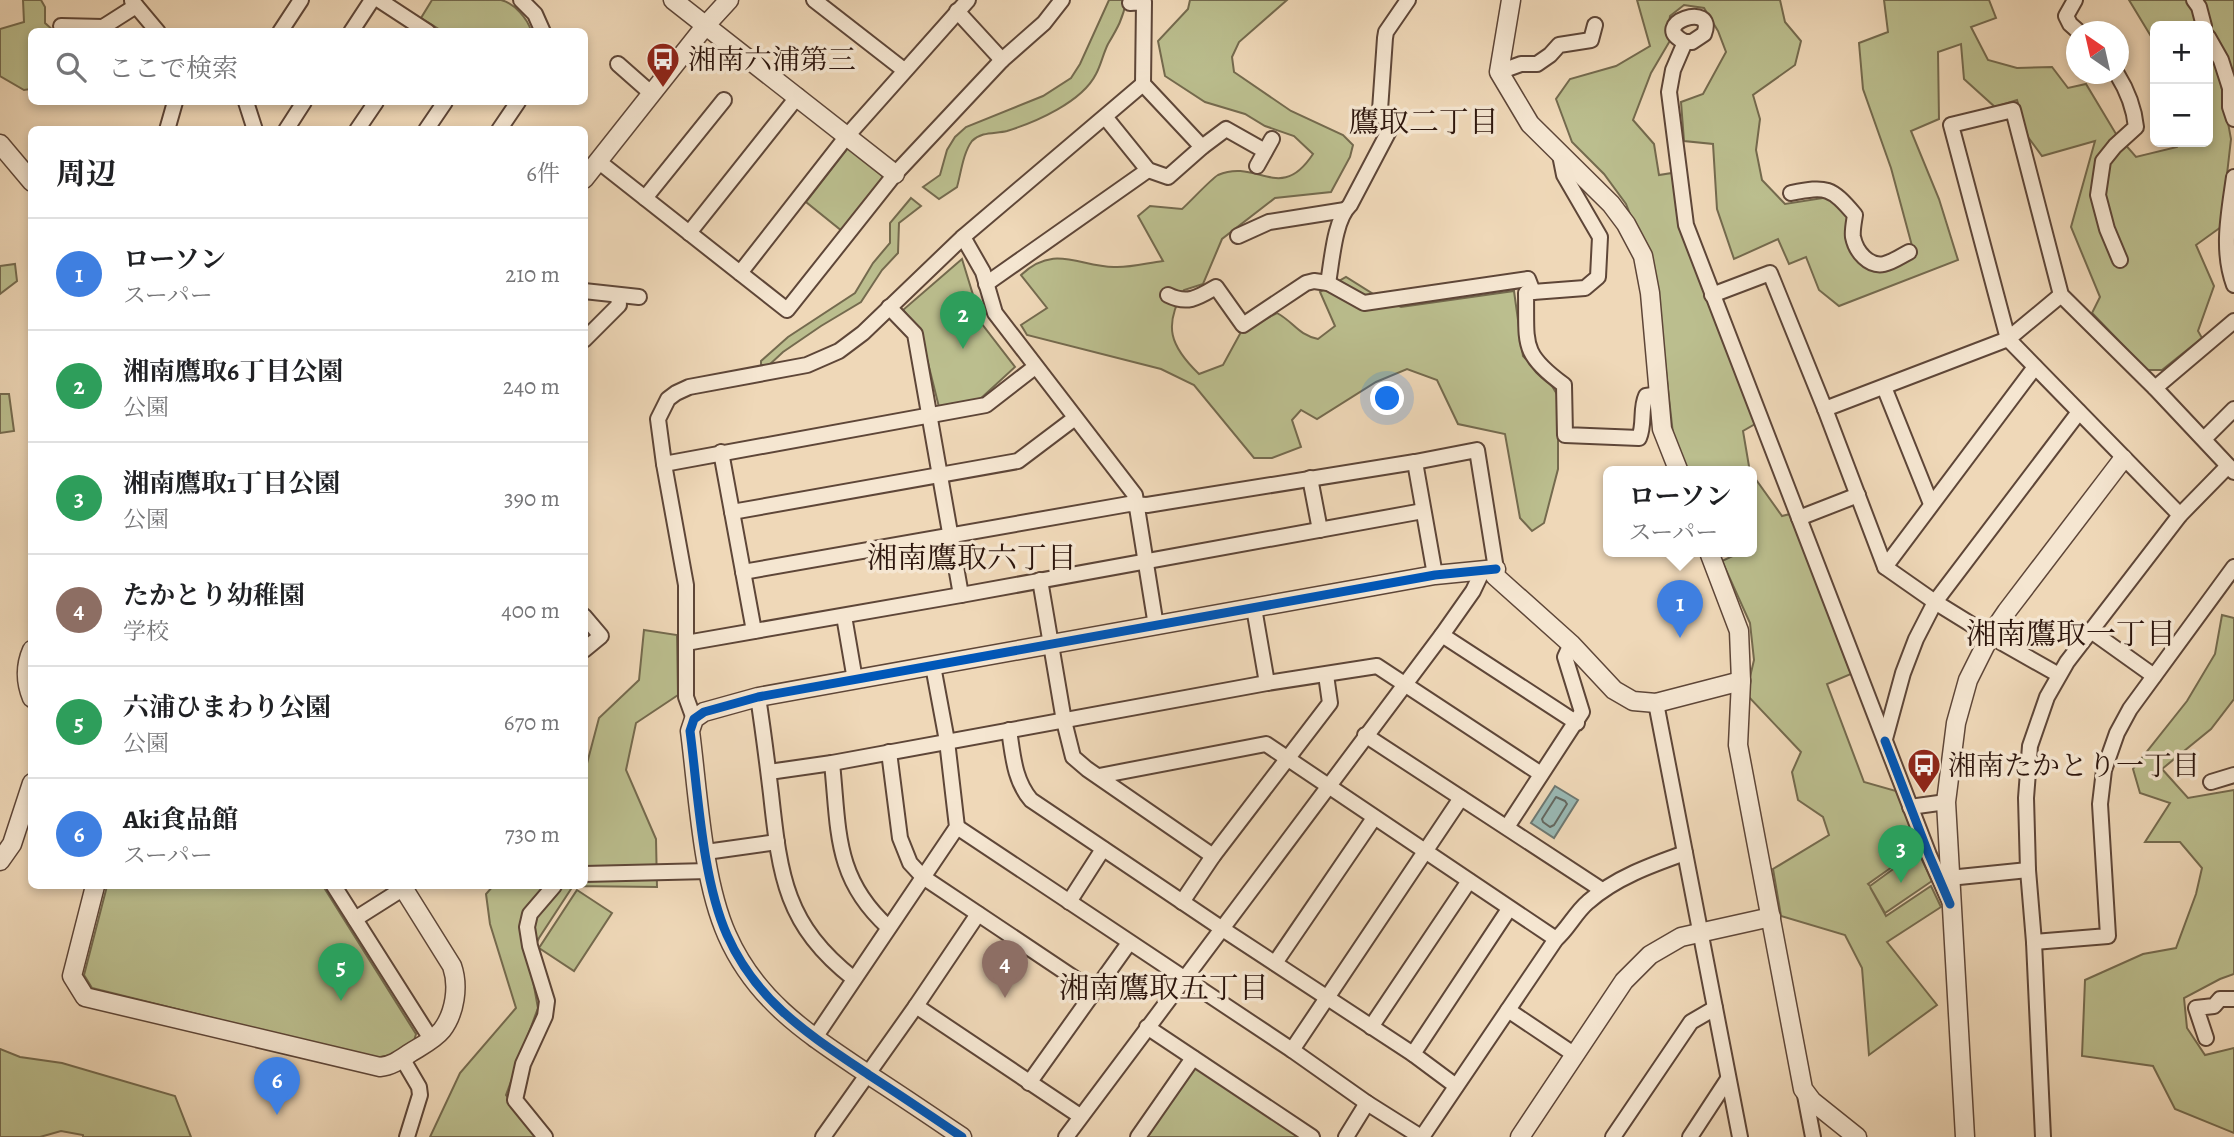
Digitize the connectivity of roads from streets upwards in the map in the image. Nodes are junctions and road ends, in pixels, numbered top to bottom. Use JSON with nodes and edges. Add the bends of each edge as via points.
{"nodes":[{"id":1,"x":301,"y":0,"type":"edge"},
{"id":2,"x":372,"y":0,"type":"edge"},
{"id":3,"x":379,"y":0,"type":"edge"},
{"id":4,"x":521,"y":0,"type":"edge"},
{"id":5,"x":673,"y":0,"type":"edge"},
{"id":6,"x":729,"y":0,"type":"edge"},
{"id":7,"x":814,"y":0,"type":"edge"},
{"id":8,"x":968,"y":0,"type":"edge"},
{"id":9,"x":1062,"y":0,"type":"edge"},
{"id":10,"x":1408,"y":0,"type":"edge"},
{"id":11,"x":1511,"y":0,"type":"edge"},
{"id":12,"x":2074,"y":0,"type":"edge"},
{"id":13,"x":2194,"y":0,"type":"edge"},
{"id":14,"x":134,"y":3,"type":"edge"},
{"id":15,"x":1130,"y":3,"type":"dead end"},
{"id":16,"x":957,"y":11,"type":"junction"},
{"id":17,"x":2068,"y":21,"type":"edge"},
{"id":18,"x":2203,"y":21,"type":"edge"},
{"id":19,"x":706,"y":25,"type":"junction"},
{"id":20,"x":1595,"y":25,"type":"dead end"},
{"id":21,"x":61,"y":26,"type":"dead end"},
{"id":22,"x":155,"y":28,"type":"edge"},
{"id":23,"x":283,"y":28,"type":"edge"},
{"id":24,"x":354,"y":28,"type":"edge"},
{"id":25,"x":420,"y":28,"type":"edge"},
{"id":26,"x":541,"y":28,"type":"edge"},
{"id":27,"x":1685,"y":42,"type":"dead end"},
{"id":28,"x":2213,"y":46,"type":"edge"},
{"id":29,"x":1002,"y":60,"type":"junction"},
{"id":30,"x":618,"y":64,"type":"dead end"},
{"id":31,"x":904,"y":70,"type":"junction"},
{"id":32,"x":1499,"y":72,"type":"junction"},
{"id":33,"x":1143,"y":84,"type":"junction"},
{"id":34,"x":2123,"y":84,"type":"edge"},
{"id":35,"x":2232,"y":88,"type":"edge"},
{"id":36,"x":652,"y":94,"type":"junction"},
{"id":37,"x":798,"y":96,"type":"junction"},
{"id":38,"x":724,"y":100,"type":"dead end"},
{"id":39,"x":174,"y":105,"type":"edge"},
{"id":40,"x":247,"y":105,"type":"edge"},
{"id":41,"x":302,"y":105,"type":"edge"},
{"id":42,"x":374,"y":105,"type":"edge"},
{"id":43,"x":443,"y":105,"type":"edge"},
{"id":44,"x":516,"y":105,"type":"edge"},
{"id":45,"x":1106,"y":118,"type":"junction"},
{"id":46,"x":2234,"y":119,"type":"edge"},
{"id":47,"x":168,"y":126,"type":"edge"},
{"id":48,"x":254,"y":126,"type":"edge"},
{"id":49,"x":289,"y":126,"type":"edge"},
{"id":50,"x":360,"y":126,"type":"edge"},
{"id":51,"x":429,"y":126,"type":"edge"},
{"id":52,"x":502,"y":126,"type":"edge"},
{"id":53,"x":847,"y":136,"type":"junction"},
{"id":54,"x":0,"y":144,"type":"edge"},
{"id":55,"x":1202,"y":147,"type":"junction"},
{"id":56,"x":1560,"y":155,"type":"junction"},
{"id":57,"x":598,"y":161,"type":"junction"},
{"id":58,"x":1256,"y":166,"type":"dead end"},
{"id":59,"x":1149,"y":170,"type":"junction"},
{"id":60,"x":588,"y":174,"type":"edge"},
{"id":61,"x":895,"y":174,"type":"junction"},
{"id":62,"x":2234,"y":177,"type":"edge"},
{"id":63,"x":28,"y":178,"type":"edge"},
{"id":64,"x":1791,"y":193,"type":"dead end"},
{"id":65,"x":645,"y":198,"type":"junction"},
{"id":66,"x":1345,"y":210,"type":"junction"},
{"id":67,"x":689,"y":233,"type":"junction"},
{"id":68,"x":1238,"y":236,"type":"dead end"},
{"id":69,"x":963,"y":237,"type":"junction"},
{"id":70,"x":1909,"y":252,"type":"dead end"},
{"id":71,"x":2120,"y":261,"type":"dead end"},
{"id":72,"x":740,"y":273,"type":"junction"},
{"id":73,"x":1328,"y":283,"type":"junction"},
{"id":74,"x":986,"y":284,"type":"junction"},
{"id":75,"x":2234,"y":285,"type":"edge"},
{"id":76,"x":588,"y":291,"type":"edge"},
{"id":77,"x":1533,"y":292,"type":"junction"},
{"id":78,"x":618,"y":295,"type":"junction"},
{"id":79,"x":1168,"y":295,"type":"dead end"},
{"id":80,"x":1712,"y":295,"type":"junction"},
{"id":81,"x":2062,"y":295,"type":"junction"},
{"id":82,"x":639,"y":297,"type":"dead end"},
{"id":83,"x":889,"y":307,"type":"junction"},
{"id":84,"x":2234,"y":321,"type":"edge"},
{"id":85,"x":588,"y":336,"type":"edge"},
{"id":86,"x":2008,"y":339,"type":"junction"},
{"id":87,"x":1035,"y":367,"type":"junction"},
{"id":88,"x":2035,"y":367,"type":"junction"},
{"id":89,"x":1884,"y":387,"type":"junction"},
{"id":90,"x":2155,"y":388,"type":"junction"},
{"id":91,"x":1659,"y":394,"type":"junction"},
{"id":92,"x":1825,"y":409,"type":"junction"},
{"id":93,"x":2234,"y":409,"type":"edge"},
{"id":94,"x":2079,"y":412,"type":"junction"},
{"id":95,"x":929,"y":415,"type":"junction"},
{"id":96,"x":1075,"y":418,"type":"junction"},
{"id":97,"x":2204,"y":439,"type":"junction"},
{"id":98,"x":721,"y":452,"type":"junction"},
{"id":99,"x":2123,"y":459,"type":"junction"},
{"id":100,"x":1415,"y":462,"type":"junction"},
{"id":101,"x":664,"y":464,"type":"junction"},
{"id":102,"x":1677,"y":466,"type":"edge"},
{"id":103,"x":2231,"y":469,"type":"edge"},
{"id":104,"x":940,"y":475,"type":"junction"},
{"id":105,"x":1310,"y":478,"type":"junction"},
{"id":106,"x":1858,"y":495,"type":"junction"},
{"id":107,"x":1931,"y":504,"type":"junction"},
{"id":108,"x":1136,"y":505,"type":"junction"},
{"id":109,"x":1423,"y":511,"type":"junction"},
{"id":110,"x":733,"y":512,"type":"junction"},
{"id":111,"x":2179,"y":514,"type":"junction"},
{"id":112,"x":1799,"y":518,"type":"junction"},
{"id":113,"x":1320,"y":530,"type":"junction"},
{"id":114,"x":952,"y":536,"type":"junction"},
{"id":115,"x":1711,"y":557,"type":"edge"},
{"id":116,"x":1146,"y":561,"type":"junction"},
{"id":117,"x":1885,"y":567,"type":"junction"},
{"id":118,"x":2234,"y":567,"type":"edge"},
{"id":119,"x":1489,"y":570,"type":"junction"},
{"id":120,"x":743,"y":572,"type":"junction"},
{"id":121,"x":1435,"y":575,"type":"junction"},
{"id":122,"x":1040,"y":580,"type":"junction"},
{"id":123,"x":961,"y":596,"type":"junction"},
{"id":124,"x":1935,"y":602,"type":"junction"},
{"id":125,"x":1254,"y":608,"type":"junction"},
{"id":126,"x":844,"y":616,"type":"junction"},
{"id":127,"x":588,"y":621,"type":"edge"},
{"id":128,"x":1156,"y":625,"type":"junction"},
{"id":129,"x":754,"y":631,"type":"junction"},
{"id":130,"x":2091,"y":631,"type":"junction"},
{"id":131,"x":1442,"y":635,"type":"junction"},
{"id":132,"x":1990,"y":636,"type":"junction"},
{"id":133,"x":686,"y":643,"type":"junction"},
{"id":134,"x":1571,"y":644,"type":"junction"},
{"id":135,"x":1051,"y":645,"type":"junction"},
{"id":136,"x":588,"y":647,"type":"edge"},
{"id":137,"x":933,"y":666,"type":"junction"},
{"id":138,"x":1326,"y":675,"type":"junction"},
{"id":139,"x":2059,"y":675,"type":"junction"},
{"id":140,"x":2154,"y":676,"type":"junction"},
{"id":141,"x":855,"y":680,"type":"junction"},
{"id":142,"x":1741,"y":681,"type":"junction"},
{"id":143,"x":1267,"y":683,"type":"junction"},
{"id":144,"x":1403,"y":684,"type":"junction"},
{"id":145,"x":758,"y":697,"type":"junction"},
{"id":146,"x":1657,"y":703,"type":"junction"},
{"id":147,"x":694,"y":719,"type":"junction"},
{"id":148,"x":1064,"y":721,"type":"junction"},
{"id":149,"x":1577,"y":723,"type":"junction"},
{"id":150,"x":1009,"y":730,"type":"junction"},
{"id":151,"x":1365,"y":735,"type":"junction"},
{"id":152,"x":947,"y":741,"type":"junction"},
{"id":153,"x":1885,"y":741,"type":"junction"},
{"id":154,"x":889,"y":752,"type":"junction"},
{"id":155,"x":1287,"y":759,"type":"junction"},
{"id":156,"x":832,"y":762,"type":"junction"},
{"id":157,"x":769,"y":772,"type":"junction"},
{"id":158,"x":1541,"y":774,"type":"junction"},
{"id":159,"x":2234,"y":775,"type":"edge"},
{"id":160,"x":1099,"y":776,"type":"junction"},
{"id":161,"x":2211,"y":782,"type":"dead end"},
{"id":162,"x":1327,"y":787,"type":"junction"},
{"id":163,"x":28,"y":795,"type":"edge"},
{"id":164,"x":1461,"y":798,"type":"junction"},
{"id":165,"x":1946,"y":802,"type":"junction"},
{"id":166,"x":1910,"y":807,"type":"junction"},
{"id":167,"x":1374,"y":818,"type":"junction"},
{"id":168,"x":957,"y":827,"type":"junction"},
{"id":169,"x":1507,"y":827,"type":"junction"},
{"id":170,"x":776,"y":842,"type":"junction"},
{"id":171,"x":1103,"y":849,"type":"junction"},
{"id":172,"x":706,"y":852,"type":"junction"},
{"id":173,"x":1425,"y":852,"type":"junction"},
{"id":174,"x":1685,"y":853,"type":"junction"},
{"id":175,"x":1213,"y":856,"type":"junction"},
{"id":176,"x":0,"y":861,"type":"edge"},
{"id":177,"x":2028,"y":870,"type":"junction"},
{"id":178,"x":709,"y":871,"type":"junction"},
{"id":179,"x":588,"y":874,"type":"edge"},
{"id":180,"x":923,"y":877,"type":"junction"},
{"id":181,"x":1949,"y":878,"type":"junction"},
{"id":182,"x":1469,"y":881,"type":"junction"},
{"id":183,"x":94,"y":889,"type":"edge"},
{"id":184,"x":336,"y":889,"type":"edge"},
{"id":185,"x":400,"y":889,"type":"edge"},
{"id":186,"x":404,"y":889,"type":"edge"},
{"id":187,"x":551,"y":889,"type":"edge"},
{"id":188,"x":1602,"y":890,"type":"junction"},
{"id":189,"x":1069,"y":902,"type":"junction"},
{"id":190,"x":1182,"y":902,"type":"junction"},
{"id":191,"x":1951,"y":904,"type":"junction"},
{"id":192,"x":1509,"y":909,"type":"junction"},
{"id":193,"x":978,"y":914,"type":"junction"},
{"id":194,"x":1771,"y":918,"type":"junction"},
{"id":195,"x":355,"y":919,"type":"junction"},
{"id":196,"x":888,"y":928,"type":"junction"},
{"id":197,"x":1220,"y":928,"type":"junction"},
{"id":198,"x":1702,"y":932,"type":"junction"},
{"id":199,"x":1556,"y":939,"type":"junction"},
{"id":200,"x":2034,"y":942,"type":"junction"},
{"id":201,"x":1129,"y":943,"type":"junction"},
{"id":202,"x":1275,"y":963,"type":"junction"},
{"id":203,"x":854,"y":979,"type":"junction"},
{"id":204,"x":1184,"y":979,"type":"junction"},
{"id":205,"x":1094,"y":992,"type":"junction"},
{"id":206,"x":1326,"y":999,"type":"junction"},
{"id":207,"x":2234,"y":999,"type":"edge"},
{"id":208,"x":916,"y":1006,"type":"junction"},
{"id":209,"x":1715,"y":1008,"type":"junction"},
{"id":210,"x":1508,"y":1010,"type":"junction"},
{"id":211,"x":1147,"y":1027,"type":"junction"},
{"id":212,"x":1371,"y":1027,"type":"junction"},
{"id":213,"x":814,"y":1038,"type":"junction"},
{"id":214,"x":2206,"y":1038,"type":"dead end"},
{"id":215,"x":431,"y":1039,"type":"junction"},
{"id":216,"x":1292,"y":1050,"type":"junction"},
{"id":217,"x":1413,"y":1054,"type":"junction"},
{"id":218,"x":1575,"y":1055,"type":"junction"},
{"id":219,"x":402,"y":1058,"type":"junction"},
{"id":220,"x":1193,"y":1058,"type":"junction"},
{"id":221,"x":867,"y":1073,"type":"junction"},
{"id":222,"x":1728,"y":1079,"type":"junction"},
{"id":223,"x":1029,"y":1083,"type":"junction"},
{"id":224,"x":1456,"y":1086,"type":"junction"},
{"id":225,"x":1803,"y":1089,"type":"junction"},
{"id":226,"x":1367,"y":1103,"type":"junction"},
{"id":227,"x":1080,"y":1116,"type":"junction"},
{"id":228,"x":1522,"y":1136,"type":"edge"},
{"id":229,"x":407,"y":1137,"type":"edge"},
{"id":230,"x":544,"y":1137,"type":"edge"},
{"id":231,"x":823,"y":1137,"type":"edge"},
{"id":232,"x":962,"y":1137,"type":"edge"},
{"id":233,"x":1066,"y":1137,"type":"edge"},
{"id":234,"x":1138,"y":1137,"type":"edge"},
{"id":235,"x":1312,"y":1137,"type":"edge"},
{"id":236,"x":1346,"y":1137,"type":"edge"},
{"id":237,"x":1422,"y":1137,"type":"edge"},
{"id":238,"x":1613,"y":1137,"type":"edge"},
{"id":239,"x":1690,"y":1137,"type":"edge"},
{"id":240,"x":1740,"y":1137,"type":"edge"},
{"id":241,"x":1813,"y":1137,"type":"edge"},
{"id":242,"x":1857,"y":1137,"type":"edge"},
{"id":243,"x":1965,"y":1137,"type":"edge"},
{"id":244,"x":2043,"y":1137,"type":"edge"}],
"edges":[{"from":1,"to":23,"type":"street"},
{"from":2,"to":24,"type":"street"},
{"from":3,"to":25,"type":"street"},
{"from":4,"to":26,"type":"street"},
{"from":5,"to":19,"type":"street"},
{"from":6,"to":19,"type":"street"},
{"from":7,"to":31,"type":"street"},
{"from":8,"to":16,"type":"street"},
{"from":9,"to":29,"type":"street","via":[[1044,23]]},
{"from":10,"to":66,"type":"street","via":[[1385,38],[1380,110],[1390,129]]},
{"from":11,"to":32,"type":"street"},
{"from":12,"to":17,"type":"street","via":[[2066,16]]},
{"from":13,"to":18,"type":"street"},
{"from":14,"to":21,"type":"street","via":[[103,27]]},
{"from":14,"to":22,"type":"street"},
{"from":15,"to":33,"type":"street","via":[[1144,2]]},
{"from":16,"to":29,"type":"street"},
{"from":16,"to":31,"type":"street"},
{"from":19,"to":36,"type":"street"},
{"from":19,"to":37,"type":"street"},
{"from":20,"to":32,"type":"street","via":[[1591,40],[1559,45],[1537,64]]},
{"from":27,"to":80,"type":"street","via":[[1669,92],[1686,225]]},
{"from":28,"to":35,"type":"street"},
{"from":29,"to":61,"type":"street"},
{"from":30,"to":36,"type":"street"},
{"from":31,"to":53,"type":"street"},
{"from":32,"to":56,"type":"street","via":[[1530,124]]},
{"from":33,"to":45,"type":"street"},
{"from":33,"to":55,"type":"street"},
{"from":34,"to":71,"type":"street","via":[[2135,111],[2136,127],[2103,161],[2098,195]]},
{"from":35,"to":46,"type":"street"},
{"from":36,"to":57,"type":"street"},
{"from":37,"to":53,"type":"street"},
{"from":37,"to":67,"type":"street"},
{"from":38,"to":65,"type":"street"},
{"from":39,"to":47,"type":"street"},
{"from":40,"to":48,"type":"street"},
{"from":41,"to":49,"type":"street"},
{"from":42,"to":50,"type":"street"},
{"from":43,"to":51,"type":"street"},
{"from":44,"to":52,"type":"street"},
{"from":45,"to":59,"type":"street"},
{"from":45,"to":69,"type":"street"},
{"from":53,"to":61,"type":"street"},
{"from":53,"to":72,"type":"street"},
{"from":54,"to":63,"type":"street"},
{"from":55,"to":58,"type":"street","via":[[1226,129],[1269,145]]},
{"from":55,"to":59,"type":"street","via":[[1168,177]]},
{"from":56,"to":77,"type":"street","via":[[1564,175],[1600,237],[1598,277],[1585,288]]},
{"from":56,"to":91,"type":"street","via":[[1611,204],[1643,256]]},
{"from":57,"to":60,"type":"street"},
{"from":57,"to":65,"type":"street"},
{"from":59,"to":74,"type":"street"},
{"from":61,"to":72,"type":"street","via":[[787,310]]},
{"from":62,"to":75,"type":"street","via":[[2226,235]]},
{"from":64,"to":70,"type":"street","via":[[1818,188],[1842,200],[1854,215],[1857,247],[1875,265]]},
{"from":65,"to":67,"type":"street"},
{"from":66,"to":68,"type":"street","via":[[1269,222]]},
{"from":66,"to":73,"type":"street"},
{"from":67,"to":72,"type":"street"},
{"from":69,"to":74,"type":"street"},
{"from":69,"to":83,"type":"street"},
{"from":73,"to":77,"type":"street","via":[[1364,303],[1528,279]]},
{"from":73,"to":79,"type":"street","via":[[1306,282],[1243,325],[1216,287],[1197,299]]},
{"from":74,"to":87,"type":"street","via":[[995,313]]},
{"from":76,"to":78,"type":"street"},
{"from":77,"to":91,"type":"street","via":[[1526,293],[1527,340],[1536,363],[1564,385],[1565,435],[1639,438],[1646,396]]},
{"from":78,"to":82,"type":"street"},
{"from":78,"to":85,"type":"street","via":[[619,305]]},
{"from":80,"to":92,"type":"street","via":[[1770,273]]},
{"from":80,"to":112,"type":"street"},
{"from":81,"to":86,"type":"street"},
{"from":81,"to":86,"type":"street","via":[[2013,110],[1951,125]]},
{"from":81,"to":90,"type":"street"},
{"from":83,"to":95,"type":"street","via":[[915,334]]},
{"from":83,"to":101,"type":"street","via":[[839,351],[807,365],[676,393],[658,419]]},
{"from":84,"to":90,"type":"street"},
{"from":86,"to":88,"type":"street"},
{"from":86,"to":89,"type":"street"},
{"from":87,"to":95,"type":"street","via":[[986,405]]},
{"from":87,"to":96,"type":"street"},
{"from":88,"to":94,"type":"street"},
{"from":88,"to":107,"type":"street"},
{"from":89,"to":92,"type":"street"},
{"from":89,"to":107,"type":"street"},
{"from":90,"to":97,"type":"street"},
{"from":91,"to":102,"type":"street","via":[[1662,429]]},
{"from":92,"to":106,"type":"street"},
{"from":93,"to":97,"type":"street"},
{"from":94,"to":99,"type":"street"},
{"from":94,"to":124,"type":"street"},
{"from":95,"to":98,"type":"street"},
{"from":95,"to":104,"type":"street"},
{"from":96,"to":104,"type":"street","via":[[1018,461]]},
{"from":96,"to":108,"type":"street","via":[[1135,495]]},
{"from":97,"to":103,"type":"street"},
{"from":98,"to":101,"type":"street"},
{"from":98,"to":110,"type":"street"},
{"from":99,"to":111,"type":"street"},
{"from":99,"to":132,"type":"street"},
{"from":100,"to":105,"type":"street"},
{"from":100,"to":109,"type":"street"},
{"from":100,"to":119,"type":"street","via":[[1476,450]]},
{"from":101,"to":133,"type":"street","via":[[686,585]]},
{"from":103,"to":111,"type":"street"},
{"from":104,"to":110,"type":"street"},
{"from":104,"to":114,"type":"street"},
{"from":105,"to":108,"type":"street"},
{"from":105,"to":113,"type":"street"},
{"from":106,"to":112,"type":"street"},
{"from":106,"to":117,"type":"street"},
{"from":107,"to":117,"type":"street"},
{"from":108,"to":114,"type":"street"},
{"from":108,"to":116,"type":"street"},
{"from":109,"to":113,"type":"street"},
{"from":109,"to":121,"type":"street"},
{"from":110,"to":120,"type":"street"},
{"from":111,"to":130,"type":"street"},
{"from":112,"to":153,"type":"street"},
{"from":113,"to":116,"type":"street"},
{"from":114,"to":120,"type":"street"},
{"from":114,"to":123,"type":"street"},
{"from":115,"to":142,"type":"street","via":[[1738,631]]},
{"from":116,"to":122,"type":"street"},
{"from":116,"to":128,"type":"street"},
{"from":117,"to":124,"type":"street"},
{"from":118,"to":140,"type":"street"},
{"from":119,"to":121,"type":"street"},
{"from":119,"to":131,"type":"street"},
{"from":119,"to":134,"type":"street"},
{"from":120,"to":129,"type":"street"},
{"from":121,"to":125,"type":"street"},
{"from":122,"to":123,"type":"street"},
{"from":122,"to":135,"type":"street"},
{"from":123,"to":126,"type":"street"},
{"from":124,"to":132,"type":"street"},
{"from":124,"to":153,"type":"street","via":[[1903,673]]},
{"from":125,"to":128,"type":"street"},
{"from":125,"to":143,"type":"street"},
{"from":126,"to":129,"type":"street"},
{"from":126,"to":141,"type":"street"},
{"from":127,"to":136,"type":"street","via":[[601,636]]},
{"from":128,"to":135,"type":"street"},
{"from":129,"to":133,"type":"street"},
{"from":130,"to":139,"type":"street"},
{"from":130,"to":140,"type":"street"},
{"from":131,"to":144,"type":"street"},
{"from":131,"to":149,"type":"street"},
{"from":132,"to":139,"type":"street"},
{"from":132,"to":165,"type":"street","via":[[1968,680],[1956,723]]},
{"from":133,"to":147,"type":"street","via":[[687,697]]},
{"from":134,"to":146,"type":"street","via":[[1614,690],[1633,701]]},
{"from":134,"to":149,"type":"street","via":[[1565,657],[1582,712]]},
{"from":135,"to":137,"type":"street"},
{"from":135,"to":148,"type":"street"},
{"from":137,"to":141,"type":"street"},
{"from":137,"to":152,"type":"street"},
{"from":138,"to":143,"type":"street"},
{"from":138,"to":144,"type":"street","via":[[1377,666]]},
{"from":138,"to":155,"type":"street","via":[[1330,703]]},
{"from":139,"to":177,"type":"street","via":[[2030,746]]},
{"from":140,"to":200,"type":"street","via":[[2117,733],[2104,770],[2100,804],[2108,936]]},
{"from":141,"to":145,"type":"street"},
{"from":142,"to":146,"type":"street"},
{"from":142,"to":194,"type":"street","via":[[1738,745]]},
{"from":143,"to":148,"type":"street"},
{"from":144,"to":151,"type":"street"},
{"from":144,"to":158,"type":"street"},
{"from":145,"to":147,"type":"street"},
{"from":145,"to":157,"type":"street"},
{"from":146,"to":174,"type":"street"},
{"from":147,"to":172,"type":"street","via":[[690,731]]},
{"from":148,"to":150,"type":"street"},
{"from":148,"to":160,"type":"street","via":[[1073,757]]},
{"from":149,"to":158,"type":"street"},
{"from":150,"to":152,"type":"street"},
{"from":150,"to":171,"type":"street","via":[[1023,791]]},
{"from":151,"to":162,"type":"street"},
{"from":151,"to":164,"type":"street"},
{"from":152,"to":154,"type":"street"},
{"from":152,"to":168,"type":"street"},
{"from":153,"to":166,"type":"street"},
{"from":154,"to":156,"type":"street"},
{"from":154,"to":180,"type":"street","via":[[902,845]]},
{"from":155,"to":160,"type":"street","via":[[1266,744]]},
{"from":155,"to":162,"type":"street"},
{"from":155,"to":175,"type":"street"},
{"from":156,"to":157,"type":"street"},
{"from":156,"to":196,"type":"street","via":[[845,866],[872,913]]},
{"from":157,"to":170,"type":"street"},
{"from":158,"to":169,"type":"street"},
{"from":159,"to":161,"type":"street"},
{"from":160,"to":175,"type":"street"},
{"from":162,"to":167,"type":"street"},
{"from":162,"to":197,"type":"street"},
{"from":163,"to":176,"type":"street","via":[[12,844]]},
{"from":164,"to":169,"type":"street"},
{"from":164,"to":173,"type":"street"},
{"from":165,"to":166,"type":"street"},
{"from":165,"to":181,"type":"street"},
{"from":166,"to":191,"type":"street"},
{"from":167,"to":173,"type":"street"},
{"from":167,"to":202,"type":"street"},
{"from":168,"to":180,"type":"street"},
{"from":168,"to":189,"type":"street"},
{"from":169,"to":188,"type":"street"},
{"from":170,"to":172,"type":"street"},
{"from":170,"to":203,"type":"street","via":[[796,911],[816,944]]},
{"from":171,"to":189,"type":"street"},
{"from":171,"to":190,"type":"street"},
{"from":172,"to":178,"type":"street"},
{"from":173,"to":182,"type":"street"},
{"from":173,"to":206,"type":"street"},
{"from":174,"to":188,"type":"street"},
{"from":174,"to":198,"type":"street"},
{"from":175,"to":190,"type":"street"},
{"from":177,"to":181,"type":"street"},
{"from":177,"to":200,"type":"street"},
{"from":178,"to":179,"type":"street"},
{"from":178,"to":213,"type":"street","via":[[726,934],[752,979],[781,1012]]},
{"from":180,"to":193,"type":"street"},
{"from":180,"to":196,"type":"street"},
{"from":181,"to":191,"type":"street"},
{"from":182,"to":192,"type":"street"},
{"from":182,"to":212,"type":"street"},
{"from":183,"to":219,"type":"street","via":[[72,976],[85,996],[373,1066]]},
{"from":184,"to":195,"type":"street"},
{"from":185,"to":195,"type":"street"},
{"from":186,"to":215,"type":"street","via":[[448,958],[456,979],[448,1017]]},
{"from":187,"to":230,"type":"street","via":[[530,914],[527,927],[547,1001],[515,1100]]},
{"from":188,"to":199,"type":"street","via":[[1574,914]]},
{"from":189,"to":201,"type":"street"},
{"from":190,"to":197,"type":"street"},
{"from":191,"to":243,"type":"street"},
{"from":192,"to":199,"type":"street"},
{"from":192,"to":217,"type":"street"},
{"from":193,"to":205,"type":"street"},
{"from":193,"to":208,"type":"street"},
{"from":194,"to":198,"type":"street"},
{"from":194,"to":225,"type":"street"},
{"from":195,"to":215,"type":"street"},
{"from":196,"to":203,"type":"street"},
{"from":197,"to":202,"type":"street"},
{"from":197,"to":204,"type":"street"},
{"from":198,"to":209,"type":"street"},
{"from":198,"to":218,"type":"street","via":[[1667,944],[1636,967]]},
{"from":199,"to":210,"type":"street"},
{"from":200,"to":244,"type":"street"},
{"from":201,"to":204,"type":"street"},
{"from":201,"to":205,"type":"street"},
{"from":202,"to":206,"type":"street"},
{"from":203,"to":213,"type":"street"},
{"from":204,"to":211,"type":"street"},
{"from":204,"to":216,"type":"street"},
{"from":205,"to":223,"type":"street"},
{"from":206,"to":212,"type":"street"},
{"from":206,"to":216,"type":"street"},
{"from":207,"to":214,"type":"street","via":[[2196,1008]]},
{"from":208,"to":221,"type":"street"},
{"from":208,"to":223,"type":"street"},
{"from":209,"to":222,"type":"street"},
{"from":209,"to":238,"type":"street","via":[[1692,1022]]},
{"from":210,"to":218,"type":"street"},
{"from":210,"to":224,"type":"street"},
{"from":211,"to":220,"type":"street"},
{"from":211,"to":227,"type":"street"},
{"from":212,"to":217,"type":"street"},
{"from":213,"to":221,"type":"street"},
{"from":215,"to":219,"type":"street"},
{"from":216,"to":226,"type":"street"},
{"from":217,"to":224,"type":"street"},
{"from":218,"to":228,"type":"street"},
{"from":219,"to":229,"type":"street","via":[[421,1095]]},
{"from":220,"to":234,"type":"street"},
{"from":220,"to":235,"type":"street"},
{"from":221,"to":231,"type":"street"},
{"from":221,"to":232,"type":"street"},
{"from":222,"to":239,"type":"street"},
{"from":222,"to":240,"type":"street"},
{"from":223,"to":227,"type":"street"},
{"from":224,"to":237,"type":"street"},
{"from":225,"to":241,"type":"street"},
{"from":225,"to":242,"type":"street"},
{"from":226,"to":236,"type":"street"},
{"from":226,"to":237,"type":"street"},
{"from":227,"to":233,"type":"street"}]}
